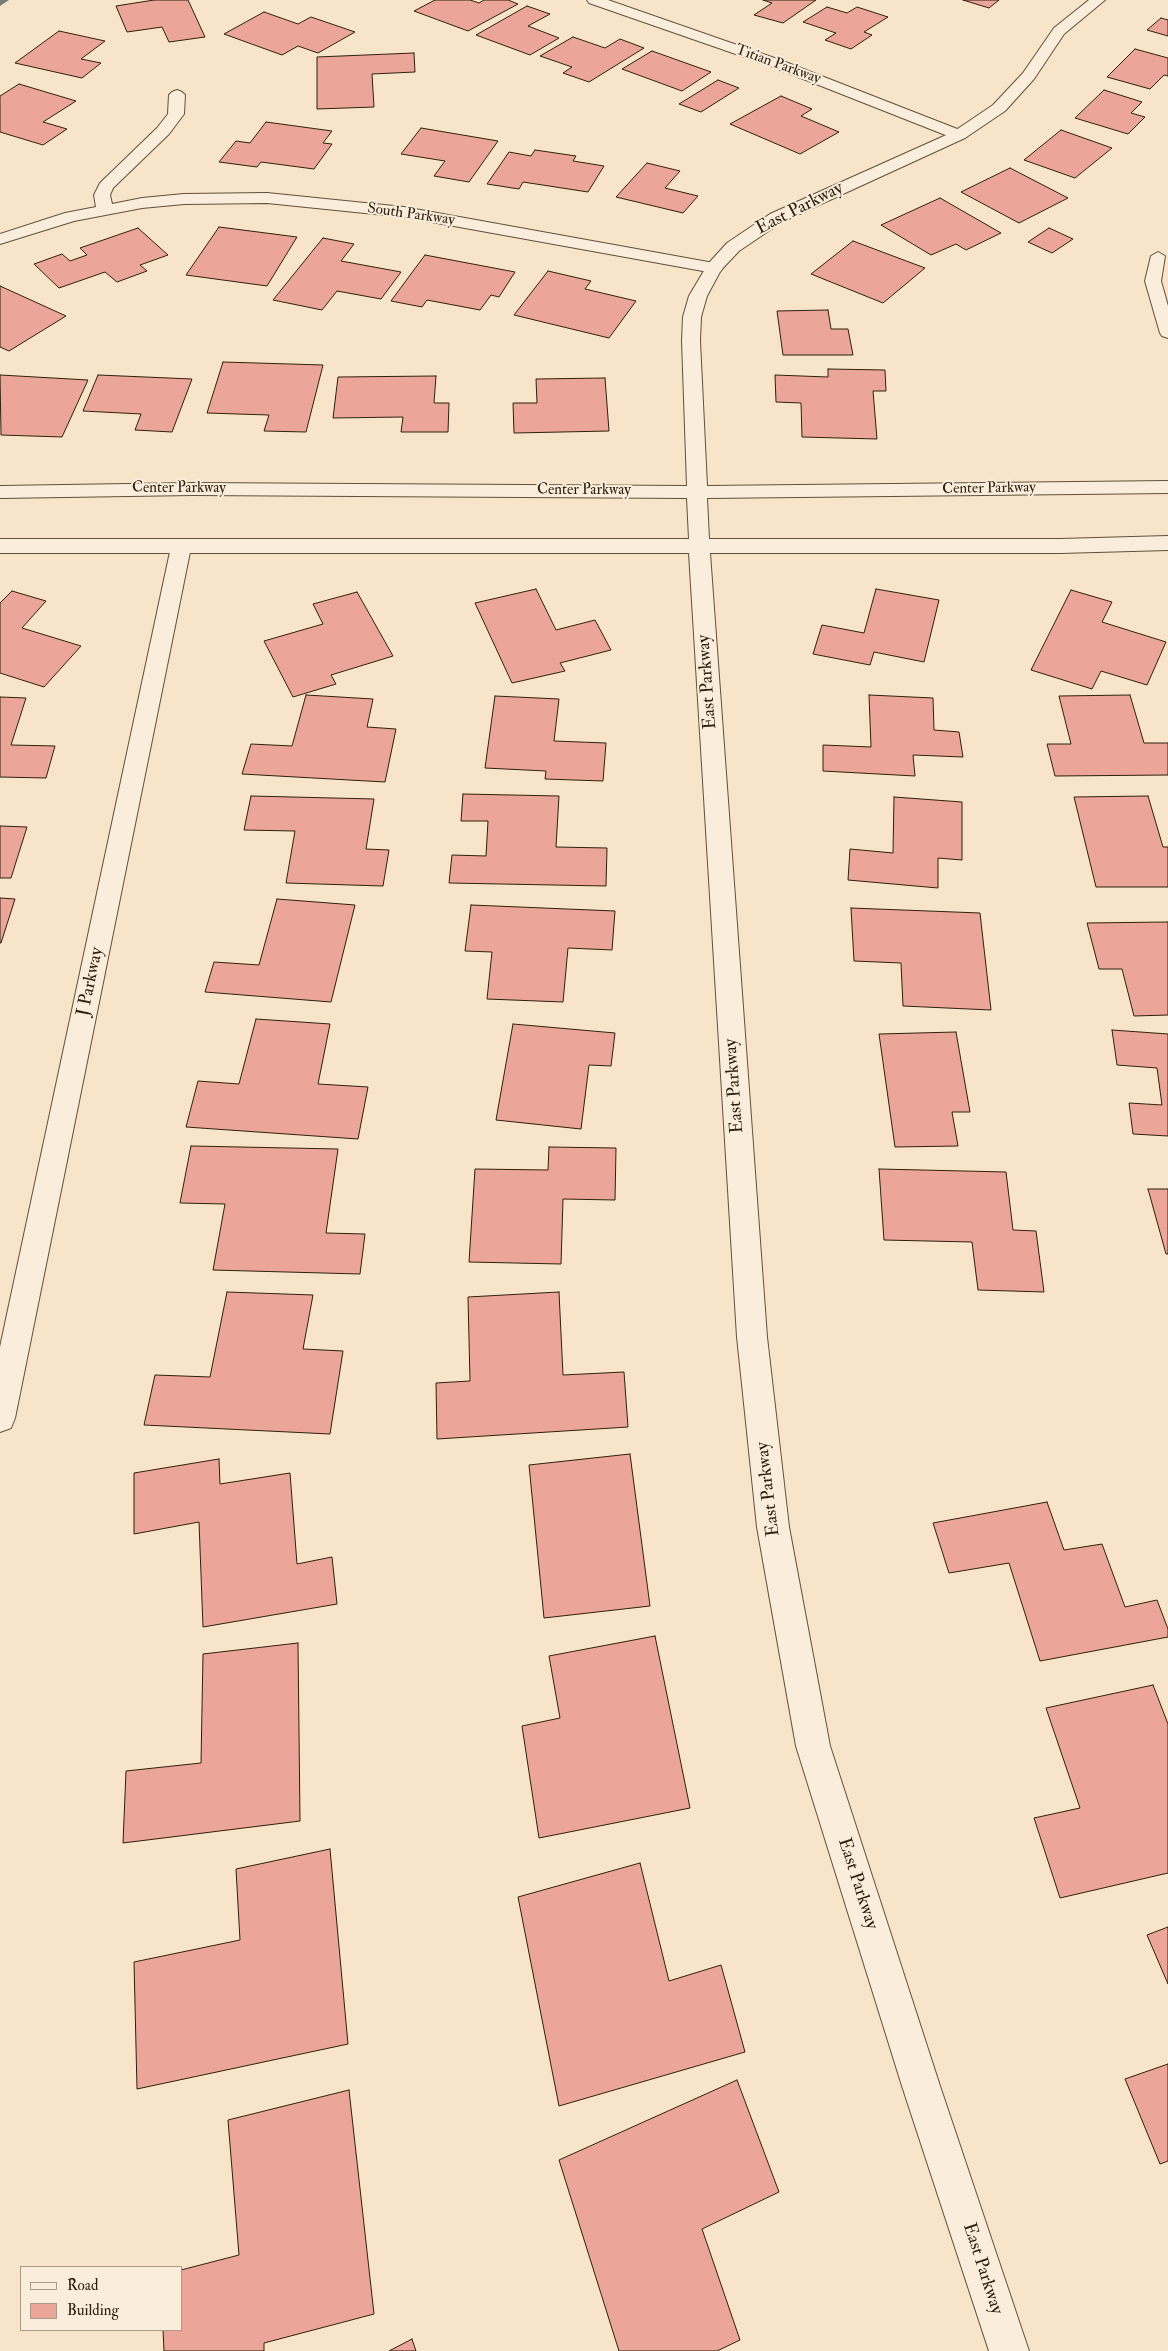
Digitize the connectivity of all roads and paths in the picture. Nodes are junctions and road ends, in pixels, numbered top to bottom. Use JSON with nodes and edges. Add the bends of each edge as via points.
{"nodes":[{"id":1,"x":594,"y":0,"type":"edge"},
{"id":2,"x":1098,"y":0,"type":"edge"},
{"id":3,"x":177,"y":95,"type":"dead end"},
{"id":4,"x":959,"y":135,"type":"junction"},
{"id":5,"x":105,"y":209,"type":"junction"},
{"id":6,"x":0,"y":239,"type":"edge"},
{"id":7,"x":1158,"y":256,"type":"dead end"},
{"id":8,"x":714,"y":268,"type":"junction"},
{"id":9,"x":1168,"y":333,"type":"edge"},
{"id":10,"x":1168,"y":487,"type":"edge"},
{"id":11,"x":0,"y":492,"type":"edge"},
{"id":12,"x":698,"y":492,"type":"junction"},
{"id":13,"x":1168,"y":543,"type":"edge"},
{"id":14,"x":0,"y":546,"type":"edge"},
{"id":15,"x":699,"y":546,"type":"junction"},
{"id":16,"x":181,"y":547,"type":"junction"},
{"id":17,"x":0,"y":1418,"type":"edge"},
{"id":18,"x":1009,"y":2351,"type":"edge"}],
"edges":[{"from":1,"to":4,"type":"street","name":"Titian Parkway","via":[[778,64]]},
{"from":2,"to":4,"type":"street","name":"East Parkway","via":[[1059,31],[1029,76],[999,108]]},
{"from":3,"to":5,"type":"street","via":[[176,114],[163,131],[106,186],[102,196]]},
{"from":4,"to":8,"type":"street","name":"East Parkway","via":[[776,218],[733,247]]},
{"from":5,"to":6,"type":"street","name":"South Parkway"},
{"from":5,"to":8,"type":"street","name":"South Parkway","via":[[184,199],[267,198],[404,212]]},
{"from":7,"to":9,"type":"lane","via":[[1153,281]]},
{"from":8,"to":12,"type":"street","name":"East Parkway","via":[[698,296],[692,317]]},
{"from":10,"to":12,"type":"street","name":"Center Parkway"},
{"from":11,"to":12,"type":"street","name":"Center Parkway","via":[[193,488]]},
{"from":12,"to":15,"type":"street","name":"East Parkway"},
{"from":13,"to":15,"type":"street"},
{"from":14,"to":16,"type":"street"},
{"from":15,"to":16,"type":"street"},
{"from":15,"to":18,"type":"street","name":"East Parkway","via":[[752,1337],[775,1537],[813,1746]]},
{"from":16,"to":17,"type":"street","name":"J Parkway"}]}
